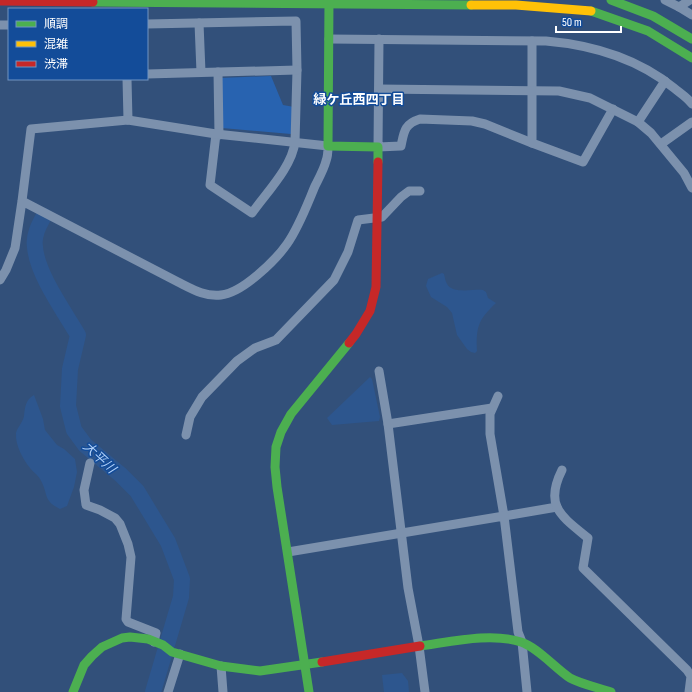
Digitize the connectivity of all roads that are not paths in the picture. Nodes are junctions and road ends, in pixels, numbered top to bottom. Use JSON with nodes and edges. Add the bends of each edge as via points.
{"nodes":[{"id":1,"x":611,"y":0,"type":"edge"},
{"id":2,"x":665,"y":0,"type":"edge"},
{"id":3,"x":690,"y":0,"type":"edge"},
{"id":4,"x":0,"y":1,"type":"edge"},
{"id":5,"x":330,"y":2,"type":"edge"},
{"id":6,"x":679,"y":6,"type":"junction"},
{"id":7,"x":692,"y":15,"type":"edge"},
{"id":8,"x":199,"y":23,"type":"junction"},
{"id":9,"x":148,"y":24,"type":"edge"},
{"id":10,"x":329,"y":39,"type":"junction"},
{"id":11,"x":379,"y":39,"type":"junction"},
{"id":12,"x":692,"y":39,"type":"edge"},
{"id":13,"x":532,"y":41,"type":"junction"},
{"id":14,"x":692,"y":58,"type":"edge"},
{"id":15,"x":297,"y":70,"type":"junction"},
{"id":16,"x":201,"y":72,"type":"junction"},
{"id":17,"x":218,"y":72,"type":"junction"},
{"id":18,"x":148,"y":74,"type":"edge"},
{"id":19,"x":127,"y":80,"type":"edge"},
{"id":20,"x":665,"y":81,"type":"junction"},
{"id":21,"x":379,"y":89,"type":"junction"},
{"id":22,"x":533,"y":90,"type":"junction"},
{"id":23,"x":692,"y":104,"type":"edge"},
{"id":24,"x":613,"y":109,"type":"junction"},
{"id":25,"x":128,"y":120,"type":"junction"},
{"id":26,"x":638,"y":122,"type":"junction"},
{"id":27,"x":692,"y":122,"type":"edge"},
{"id":28,"x":217,"y":135,"type":"junction"},
{"id":29,"x":295,"y":142,"type":"junction"},
{"id":30,"x":532,"y":143,"type":"junction"},
{"id":31,"x":661,"y":144,"type":"junction"},
{"id":32,"x":328,"y":146,"type":"junction"},
{"id":33,"x":378,"y":147,"type":"junction"},
{"id":34,"x":692,"y":188,"type":"edge"},
{"id":35,"x":420,"y":191,"type":"dead end"},
{"id":36,"x":22,"y":201,"type":"junction"},
{"id":37,"x":377,"y":217,"type":"junction"},
{"id":38,"x":0,"y":280,"type":"edge"},
{"id":39,"x":379,"y":371,"type":"dead end"},
{"id":40,"x":498,"y":396,"type":"dead end"},
{"id":41,"x":492,"y":408,"type":"junction"},
{"id":42,"x":388,"y":424,"type":"junction"},
{"id":43,"x":186,"y":435,"type":"dead end"},
{"id":44,"x":90,"y":463,"type":"dead end"},
{"id":45,"x":562,"y":470,"type":"dead end"},
{"id":46,"x":557,"y":507,"type":"junction"},
{"id":47,"x":504,"y":516,"type":"junction"},
{"id":48,"x":402,"y":533,"type":"junction"},
{"id":49,"x":288,"y":552,"type":"junction"},
{"id":50,"x":522,"y":642,"type":"junction"},
{"id":51,"x":159,"y":643,"type":"junction"},
{"id":52,"x":419,"y":646,"type":"junction"},
{"id":53,"x":176,"y":653,"type":"junction"},
{"id":54,"x":306,"y":665,"type":"junction"},
{"id":55,"x":221,"y":666,"type":"junction"},
{"id":56,"x":74,"y":692,"type":"edge"},
{"id":57,"x":168,"y":692,"type":"edge"},
{"id":58,"x":223,"y":692,"type":"edge"},
{"id":59,"x":310,"y":692,"type":"edge"},
{"id":60,"x":425,"y":692,"type":"edge"},
{"id":61,"x":527,"y":692,"type":"edge"},
{"id":62,"x":611,"y":692,"type":"edge"},
{"id":63,"x":689,"y":692,"type":"edge"}],
"edges":[{"from":1,"to":12,"type":"street","via":[[635,7],[658,18]]},
{"from":2,"to":6,"type":"street"},
{"from":3,"to":6,"type":"street"},
{"from":4,"to":5,"type":"street"},
{"from":5,"to":10,"type":"street"},
{"from":5,"to":14,"type":"street","via":[[516,5],[592,11],[648,31]]},
{"from":6,"to":7,"type":"street"},
{"from":8,"to":9,"type":"street"},
{"from":8,"to":15,"type":"street","via":[[296,21]]},
{"from":8,"to":16,"type":"street"},
{"from":10,"to":11,"type":"street"},
{"from":10,"to":32,"type":"street"},
{"from":11,"to":13,"type":"street"},
{"from":11,"to":21,"type":"street"},
{"from":13,"to":20,"type":"street","via":[[572,43],[604,50]]},
{"from":13,"to":22,"type":"street"},
{"from":15,"to":17,"type":"street"},
{"from":15,"to":29,"type":"street"},
{"from":16,"to":17,"type":"street"},
{"from":16,"to":18,"type":"street"},
{"from":17,"to":28,"type":"street"},
{"from":19,"to":25,"type":"street"},
{"from":20,"to":23,"type":"street"},
{"from":20,"to":26,"type":"street"},
{"from":21,"to":22,"type":"street"},
{"from":21,"to":33,"type":"street"},
{"from":22,"to":24,"type":"street","via":[[574,93]]},
{"from":22,"to":30,"type":"street"},
{"from":24,"to":26,"type":"street"},
{"from":24,"to":30,"type":"street","via":[[583,162]]},
{"from":25,"to":28,"type":"street"},
{"from":25,"to":36,"type":"street","via":[[30,128]]},
{"from":26,"to":31,"type":"street"},
{"from":27,"to":31,"type":"street"},
{"from":28,"to":29,"type":"street"},
{"from":28,"to":29,"type":"street","via":[[210,185],[252,213],[281,174],[294,152]]},
{"from":29,"to":32,"type":"street"},
{"from":30,"to":33,"type":"street","via":[[472,121],[420,119],[405,129],[401,146]]},
{"from":31,"to":34,"type":"street","via":[[684,173]]},
{"from":32,"to":33,"type":"street"},
{"from":32,"to":36,"type":"street","via":[[326,161],[311,197],[282,251],[244,287],[222,296],[201,293]]},
{"from":33,"to":37,"type":"street"},
{"from":35,"to":37,"type":"street","via":[[409,191],[382,217]]},
{"from":36,"to":38,"type":"street","via":[[15,248]]},
{"from":37,"to":43,"type":"street","via":[[358,220],[348,252],[334,280],[307,309],[276,340],[255,348],[237,361],[202,396],[190,417]]},
{"from":37,"to":49,"type":"street","via":[[376,287],[370,311],[356,334],[291,414],[276,447],[274,467]]},
{"from":39,"to":42,"type":"street"},
{"from":40,"to":41,"type":"street"},
{"from":41,"to":42,"type":"street"},
{"from":41,"to":47,"type":"street","via":[[490,434]]},
{"from":42,"to":48,"type":"street"},
{"from":44,"to":51,"type":"street","via":[[84,490],[86,505],[115,518],[128,544],[131,557],[126,618],[128,622],[156,634]]},
{"from":45,"to":46,"type":"street","via":[[554,491]]},
{"from":46,"to":47,"type":"street"},
{"from":46,"to":63,"type":"street","via":[[562,517],[588,538],[583,568],[687,670],[691,676]]},
{"from":47,"to":48,"type":"street"},
{"from":47,"to":50,"type":"street","via":[[518,632]]},
{"from":48,"to":49,"type":"street"},
{"from":48,"to":52,"type":"street","via":[[408,588]]},
{"from":49,"to":54,"type":"street"},
{"from":50,"to":52,"type":"street","via":[[492,637]]},
{"from":50,"to":61,"type":"street"},
{"from":50,"to":62,"type":"street","via":[[571,678]]},
{"from":51,"to":53,"type":"street"},
{"from":51,"to":56,"type":"street","via":[[130,637],[102,647],[84,665]]},
{"from":52,"to":54,"type":"street"},
{"from":52,"to":60,"type":"street"},
{"from":53,"to":55,"type":"street"},
{"from":53,"to":57,"type":"street"},
{"from":54,"to":55,"type":"street","via":[[260,671]]},
{"from":54,"to":59,"type":"street"},
{"from":55,"to":58,"type":"street"}]}
